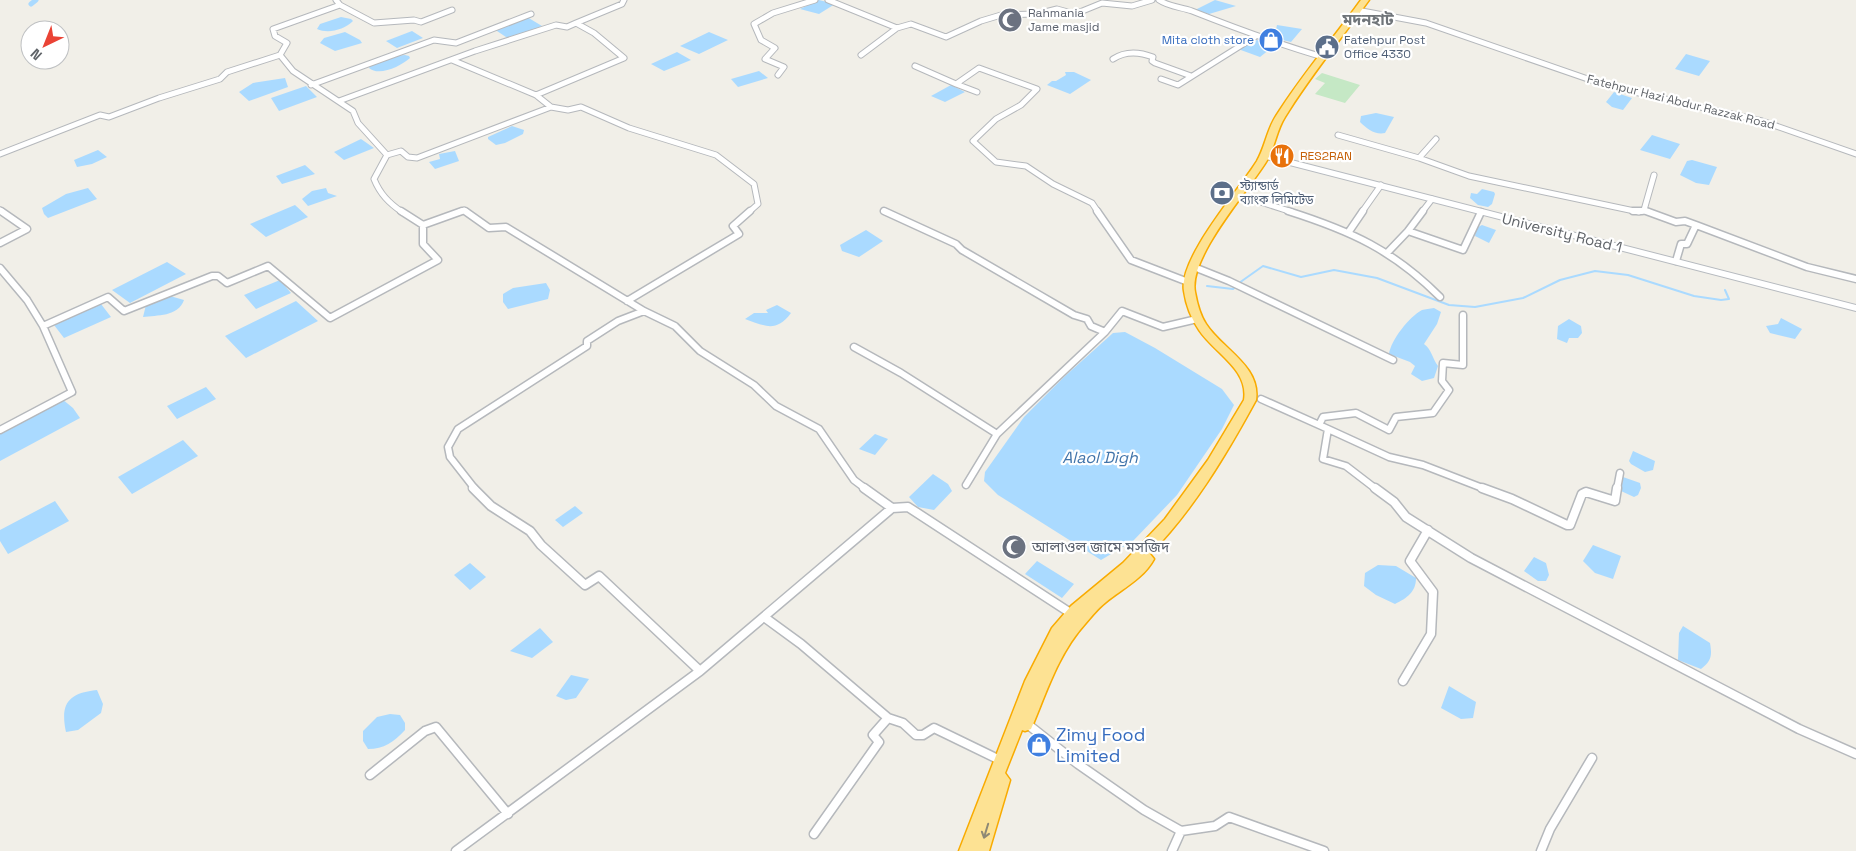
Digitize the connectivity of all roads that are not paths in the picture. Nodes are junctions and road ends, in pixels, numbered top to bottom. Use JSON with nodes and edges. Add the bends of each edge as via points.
{"nodes":[{"id":1,"x":336,"y":0,"type":"edge"},
{"id":2,"x":624,"y":0,"type":"edge"},
{"id":3,"x":815,"y":0,"type":"edge"},
{"id":4,"x":828,"y":0,"type":"edge"},
{"id":5,"x":1152,"y":0,"type":"edge"},
{"id":6,"x":1159,"y":0,"type":"edge"},
{"id":7,"x":1370,"y":0,"type":"edge"},
{"id":8,"x":340,"y":5,"type":"junction"},
{"id":9,"x":1363,"y":5,"type":"edge"},
{"id":10,"x":452,"y":10,"type":"dead end"},
{"id":11,"x":531,"y":14,"type":"dead end"},
{"id":12,"x":576,"y":23,"type":"junction"},
{"id":13,"x":897,"y":28,"type":"junction"},
{"id":14,"x":1256,"y":36,"type":"junction"},
{"id":15,"x":280,"y":55,"type":"junction"},
{"id":16,"x":861,"y":55,"type":"dead end"},
{"id":17,"x":1323,"y":57,"type":"junction"},
{"id":18,"x":1113,"y":59,"type":"dead end"},
{"id":19,"x":452,"y":60,"type":"junction"},
{"id":20,"x":915,"y":66,"type":"dead end"},
{"id":21,"x":778,"y":75,"type":"dead end"},
{"id":22,"x":1191,"y":76,"type":"junction"},
{"id":23,"x":1161,"y":79,"type":"dead end"},
{"id":24,"x":956,"y":84,"type":"junction"},
{"id":25,"x":311,"y":85,"type":"junction"},
{"id":26,"x":977,"y":92,"type":"dead end"},
{"id":27,"x":536,"y":95,"type":"junction"},
{"id":28,"x":339,"y":101,"type":"junction"},
{"id":29,"x":551,"y":107,"type":"junction"},
{"id":30,"x":1338,"y":135,"type":"dead end"},
{"id":31,"x":1436,"y":139,"type":"dead end"},
{"id":32,"x":0,"y":154,"type":"edge"},
{"id":33,"x":1856,"y":154,"type":"edge"},
{"id":34,"x":387,"y":155,"type":"junction"},
{"id":35,"x":1269,"y":157,"type":"junction"},
{"id":36,"x":1419,"y":158,"type":"junction"},
{"id":37,"x":1654,"y":174,"type":"dead end"},
{"id":38,"x":1381,"y":185,"type":"junction"},
{"id":39,"x":1245,"y":197,"type":"dead end"},
{"id":40,"x":1432,"y":199,"type":"junction"},
{"id":41,"x":0,"y":210,"type":"edge"},
{"id":42,"x":1644,"y":210,"type":"junction"},
{"id":43,"x":884,"y":211,"type":"dead end"},
{"id":44,"x":1481,"y":212,"type":"junction"},
{"id":45,"x":423,"y":225,"type":"junction"},
{"id":46,"x":1696,"y":225,"type":"junction"},
{"id":47,"x":1408,"y":231,"type":"junction"},
{"id":48,"x":1348,"y":233,"type":"junction"},
{"id":49,"x":0,"y":243,"type":"edge"},
{"id":50,"x":1387,"y":252,"type":"junction"},
{"id":51,"x":1676,"y":261,"type":"junction"},
{"id":52,"x":0,"y":268,"type":"edge"},
{"id":53,"x":1199,"y":269,"type":"junction"},
{"id":54,"x":1856,"y":279,"type":"edge"},
{"id":55,"x":1188,"y":282,"type":"junction"},
{"id":56,"x":1440,"y":297,"type":"dead end"},
{"id":57,"x":627,"y":301,"type":"junction"},
{"id":58,"x":1856,"y":308,"type":"edge"},
{"id":59,"x":644,"y":311,"type":"junction"},
{"id":60,"x":1463,"y":315,"type":"dead end"},
{"id":61,"x":1197,"y":319,"type":"junction"},
{"id":62,"x":43,"y":326,"type":"junction"},
{"id":63,"x":1105,"y":332,"type":"junction"},
{"id":64,"x":854,"y":347,"type":"dead end"},
{"id":65,"x":1393,"y":360,"type":"dead end"},
{"id":66,"x":1261,"y":398,"type":"junction"},
{"id":67,"x":1319,"y":424,"type":"junction"},
{"id":68,"x":1328,"y":429,"type":"junction"},
{"id":69,"x":0,"y":430,"type":"edge"},
{"id":70,"x":997,"y":434,"type":"junction"},
{"id":71,"x":1620,"y":473,"type":"dead end"},
{"id":72,"x":966,"y":485,"type":"dead end"},
{"id":73,"x":892,"y":508,"type":"junction"},
{"id":74,"x":1428,"y":530,"type":"junction"},
{"id":75,"x":1072,"y":614,"type":"junction"},
{"id":76,"x":764,"y":617,"type":"junction"},
{"id":77,"x":700,"y":671,"type":"junction"},
{"id":78,"x":1403,"y":681,"type":"dead end"},
{"id":79,"x":888,"y":718,"type":"junction"},
{"id":80,"x":1026,"y":723,"type":"junction"},
{"id":81,"x":1856,"y":754,"type":"edge"},
{"id":82,"x":1592,"y":758,"type":"dead end"},
{"id":83,"x":1002,"y":761,"type":"junction"},
{"id":84,"x":370,"y":775,"type":"dead end"},
{"id":85,"x":508,"y":814,"type":"junction"},
{"id":86,"x":1181,"y":831,"type":"junction"},
{"id":87,"x":814,"y":834,"type":"dead end"},
{"id":88,"x":456,"y":851,"type":"edge"},
{"id":89,"x":968,"y":851,"type":"edge"},
{"id":90,"x":980,"y":851,"type":"edge"},
{"id":91,"x":1172,"y":851,"type":"edge"},
{"id":92,"x":1324,"y":851,"type":"edge"},
{"id":93,"x":1541,"y":851,"type":"edge"}],
"edges":[{"from":1,"to":8,"type":"street"},
{"from":2,"to":12,"type":"street","via":[[622,4]]},
{"from":3,"to":21,"type":"street","via":[[773,13],[754,24],[761,40],[775,48],[765,59],[784,67]]},
{"from":4,"to":13,"type":"street"},
{"from":5,"to":13,"type":"street","via":[[1132,6],[1102,3],[1076,14],[1057,9],[1037,14],[1001,15],[950,37],[911,24]]},
{"from":6,"to":14,"type":"street"},
{"from":7,"to":9,"type":"highway"},
{"from":8,"to":10,"type":"street","via":[[374,23],[421,22]]},
{"from":8,"to":15,"type":"street","via":[[273,29],[275,36],[287,43]]},
{"from":9,"to":17,"type":"highway"},
{"from":9,"to":33,"type":"street","name":"Fatehpur Hazi Abdur Razzak Road","via":[[1444,28],[1608,86],[1762,121]]},
{"from":9,"to":35,"type":"highway","via":[[1283,118]]},
{"from":11,"to":25,"type":"street","via":[[453,43],[434,40]]},
{"from":12,"to":19,"type":"street","via":[[566,27],[555,25]]},
{"from":12,"to":27,"type":"street","via":[[594,33],[624,58]]},
{"from":13,"to":16,"type":"street"},
{"from":14,"to":17,"type":"street"},
{"from":14,"to":22,"type":"street"},
{"from":15,"to":25,"type":"street"},
{"from":15,"to":32,"type":"street","via":[[109,117],[100,115]]},
{"from":17,"to":55,"type":"highway","via":[[1279,118],[1264,156],[1206,244]]},
{"from":18,"to":22,"type":"street","via":[[1120,54],[1130,56],[1139,52],[1153,57],[1155,63]]},
{"from":19,"to":27,"type":"street"},
{"from":19,"to":28,"type":"street"},
{"from":20,"to":24,"type":"street"},
{"from":22,"to":23,"type":"street","via":[[1178,85]]},
{"from":24,"to":26,"type":"street"},
{"from":24,"to":55,"type":"street","via":[[979,68],[1037,89],[1021,105],[996,119],[973,141],[996,162],[1026,166],[1092,203],[1130,260]]},
{"from":25,"to":28,"type":"street"},
{"from":27,"to":29,"type":"street"},
{"from":28,"to":34,"type":"street","via":[[353,111],[358,123]]},
{"from":29,"to":34,"type":"street","via":[[417,158],[408,157],[401,151]]},
{"from":29,"to":57,"type":"street","via":[[568,110],[581,107],[630,128],[716,154],[754,184],[758,204],[733,226],[739,234]]},
{"from":30,"to":36,"type":"street"},
{"from":31,"to":36,"type":"street"},
{"from":34,"to":45,"type":"street","via":[[374,180],[377,189],[384,199]]},
{"from":35,"to":38,"type":"main road","name":"University Road 1"},
{"from":35,"to":53,"type":"highway"},
{"from":36,"to":42,"type":"street","via":[[1443,168],[1521,188],[1639,212]]},
{"from":37,"to":42,"type":"street"},
{"from":38,"to":40,"type":"main road","name":"University Road 1"},
{"from":38,"to":48,"type":"street"},
{"from":39,"to":48,"type":"street"},
{"from":40,"to":44,"type":"main road","name":"University Road 1"},
{"from":40,"to":47,"type":"street"},
{"from":41,"to":49,"type":"street","via":[[27,229]]},
{"from":42,"to":46,"type":"street","via":[[1676,222]]},
{"from":43,"to":63,"type":"street","via":[[956,244]]},
{"from":44,"to":47,"type":"street","via":[[1463,250]]},
{"from":44,"to":51,"type":"main road","name":"University Road 1"},
{"from":45,"to":57,"type":"street","via":[[464,210],[489,228],[506,227]]},
{"from":45,"to":62,"type":"street","via":[[423,244],[438,260],[330,318],[268,266],[227,283],[218,276],[212,276],[124,311],[108,297]]},
{"from":46,"to":51,"type":"street","via":[[1687,244],[1681,244]]},
{"from":46,"to":54,"type":"street","via":[[1807,267]]},
{"from":47,"to":50,"type":"street"},
{"from":48,"to":50,"type":"street"},
{"from":50,"to":56,"type":"street"},
{"from":51,"to":58,"type":"main road","name":"University Road 1"},
{"from":52,"to":62,"type":"street","via":[[27,300]]},
{"from":53,"to":65,"type":"street"},
{"from":53,"to":66,"type":"highway","via":[[1195,280],[1203,316],[1210,328],[1252,373],[1261,386]]},
{"from":55,"to":61,"type":"highway"},
{"from":57,"to":59,"type":"street"},
{"from":59,"to":73,"type":"street","via":[[675,326],[700,352],[754,385],[776,406],[819,429],[854,480]]},
{"from":59,"to":77,"type":"street","via":[[618,321],[587,341],[587,346],[458,429],[448,446],[450,457],[491,506],[530,531],[585,585],[599,576]]},
{"from":60,"to":67,"type":"street","via":[[1466,333],[1463,365],[1443,363],[1442,381],[1449,390],[1432,413],[1396,417],[1389,430],[1356,413],[1323,417]]},
{"from":61,"to":63,"type":"street","via":[[1163,327],[1122,311]]},
{"from":61,"to":75,"type":"highway","via":[[1247,377],[1253,389],[1250,400],[1205,477],[1178,514],[1136,559]]},
{"from":62,"to":69,"type":"street","via":[[72,392]]},
{"from":63,"to":70,"type":"street"},
{"from":64,"to":70,"type":"street","via":[[902,373]]},
{"from":66,"to":67,"type":"street"},
{"from":66,"to":80,"type":"highway","via":[[1207,488],[1175,528],[1134,573],[1099,599],[1078,621],[1057,652]]},
{"from":67,"to":68,"type":"street"},
{"from":68,"to":71,"type":"street","via":[[1388,456],[1423,465],[1512,499],[1567,525],[1570,525],[1582,494],[1586,492],[1615,501]]},
{"from":68,"to":74,"type":"street","via":[[1323,459],[1346,466],[1394,502],[1406,518]]},
{"from":70,"to":72,"type":"street"},
{"from":73,"to":75,"type":"street","via":[[908,507]]},
{"from":73,"to":76,"type":"street"},
{"from":74,"to":78,"type":"street","via":[[1410,562],[1433,592],[1431,634]]},
{"from":74,"to":81,"type":"street","via":[[1471,558],[1578,615],[1799,729]]},
{"from":75,"to":83,"type":"highway","via":[[1048,650]]},
{"from":76,"to":77,"type":"street"},
{"from":76,"to":79,"type":"street"},
{"from":77,"to":85,"type":"street"},
{"from":79,"to":83,"type":"street","via":[[903,723],[916,735],[923,735],[934,728]]},
{"from":79,"to":87,"type":"street","via":[[873,735],[879,742]]},
{"from":80,"to":86,"type":"street","via":[[1085,769]]},
{"from":80,"to":90,"type":"highway","one_way":true,"via":[[1007,763]]},
{"from":82,"to":93,"type":"street","via":[[1550,829]]},
{"from":83,"to":89,"type":"highway"},
{"from":84,"to":85,"type":"street","via":[[424,731],[436,727]]},
{"from":85,"to":88,"type":"street"},
{"from":86,"to":91,"type":"street"},
{"from":86,"to":92,"type":"street","via":[[1214,826],[1229,817]]}]}
